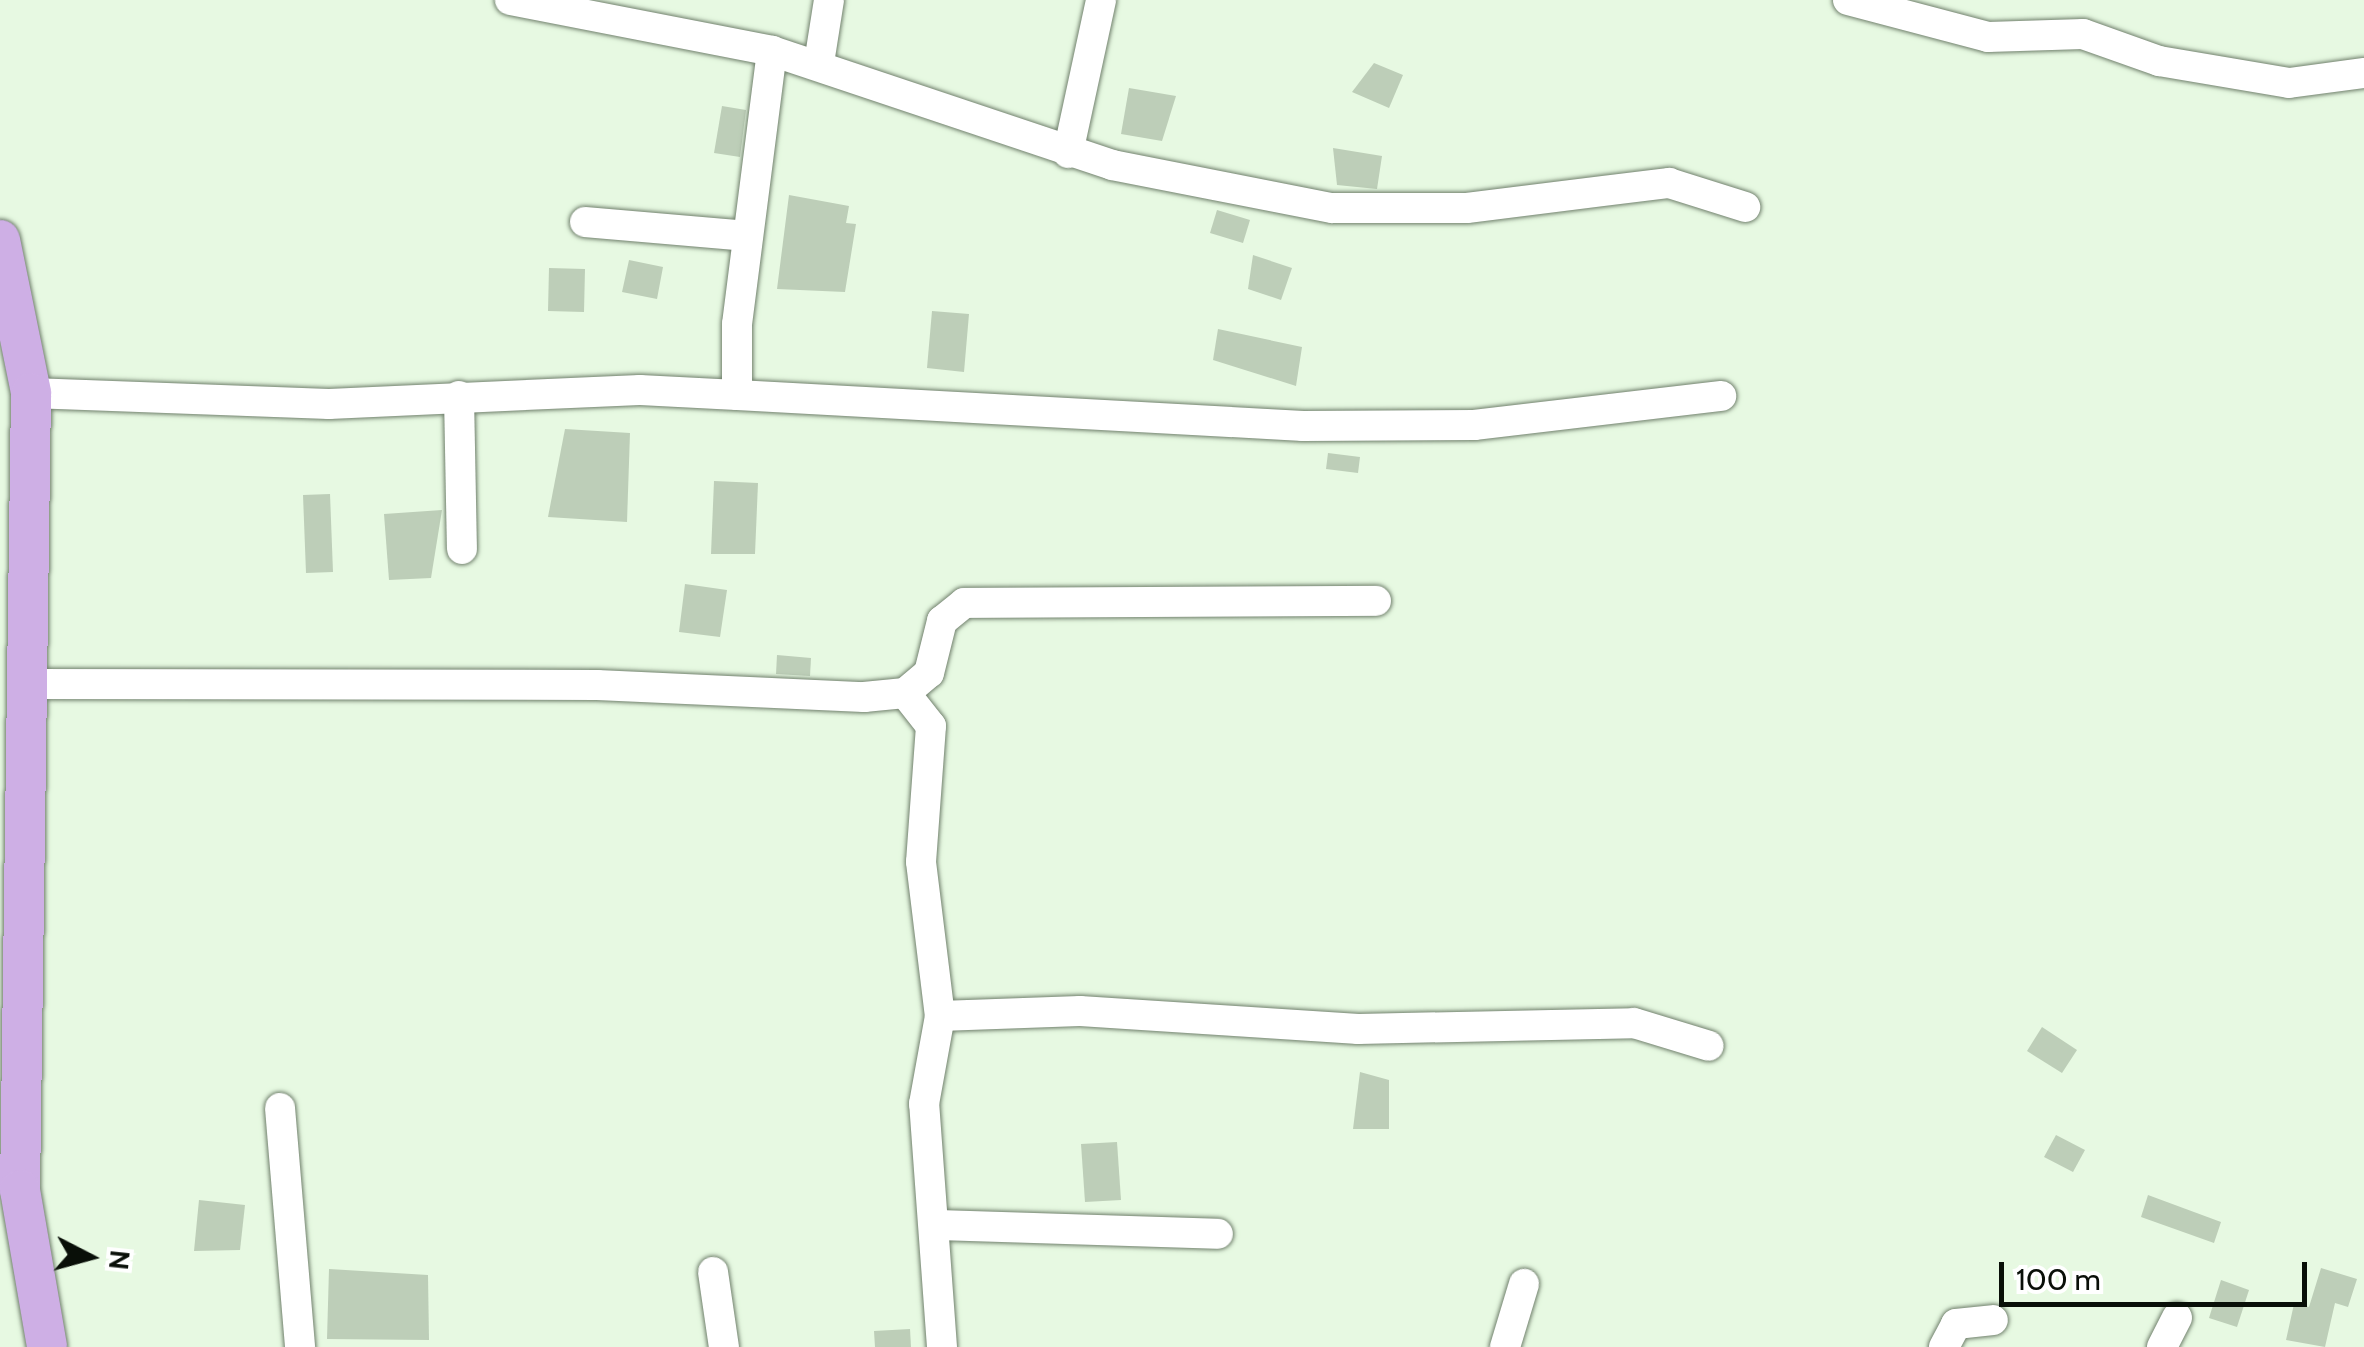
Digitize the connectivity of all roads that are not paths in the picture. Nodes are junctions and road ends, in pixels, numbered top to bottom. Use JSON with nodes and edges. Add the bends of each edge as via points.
{"nodes":[{"id":1,"x":510,"y":0,"type":"edge"},
{"id":2,"x":829,"y":0,"type":"edge"},
{"id":3,"x":1102,"y":0,"type":"edge"},
{"id":4,"x":1848,"y":0,"type":"edge"},
{"id":5,"x":595,"y":7,"type":"edge"},
{"id":6,"x":772,"y":51,"type":"junction"},
{"id":7,"x":819,"y":63,"type":"junction"},
{"id":8,"x":2364,"y":73,"type":"edge"},
{"id":9,"x":1068,"y":153,"type":"junction"},
{"id":10,"x":1745,"y":207,"type":"dead end"},
{"id":11,"x":586,"y":222,"type":"dead end"},
{"id":12,"x":746,"y":236,"type":"junction"},
{"id":13,"x":0,"y":240,"type":"edge"},
{"id":14,"x":31,"y":394,"type":"junction"},
{"id":15,"x":738,"y":395,"type":"junction"},
{"id":16,"x":460,"y":396,"type":"junction"},
{"id":17,"x":1721,"y":396,"type":"dead end"},
{"id":18,"x":462,"y":549,"type":"dead end"},
{"id":19,"x":1376,"y":601,"type":"dead end"},
{"id":20,"x":30,"y":684,"type":"junction"},
{"id":21,"x":905,"y":693,"type":"junction"},
{"id":22,"x":10,"y":985,"type":"edge"},
{"id":23,"x":940,"y":1016,"type":"junction"},
{"id":24,"x":1710,"y":1046,"type":"dead end"},
{"id":25,"x":280,"y":1108,"type":"dead end"},
{"id":26,"x":12,"y":1215,"type":"edge"},
{"id":27,"x":937,"y":1225,"type":"junction"},
{"id":28,"x":1218,"y":1234,"type":"dead end"},
{"id":29,"x":713,"y":1272,"type":"dead end"},
{"id":30,"x":1524,"y":1284,"type":"dead end"},
{"id":31,"x":2177,"y":1318,"type":"dead end"},
{"id":32,"x":1993,"y":1320,"type":"dead end"},
{"id":33,"x":47,"y":1347,"type":"edge"},
{"id":34,"x":300,"y":1347,"type":"edge"},
{"id":35,"x":724,"y":1347,"type":"edge"},
{"id":36,"x":942,"y":1347,"type":"edge"},
{"id":37,"x":1505,"y":1347,"type":"edge"},
{"id":38,"x":1944,"y":1347,"type":"edge"},
{"id":39,"x":2162,"y":1347,"type":"edge"}],
"edges":[{"from":1,"to":5,"type":"street"},
{"from":2,"to":7,"type":"street"},
{"from":3,"to":9,"type":"street"},
{"from":4,"to":8,"type":"street","via":[[1988,37],[2084,34],[2159,61],[2289,83]]},
{"from":5,"to":6,"type":"street"},
{"from":6,"to":7,"type":"street"},
{"from":6,"to":12,"type":"street"},
{"from":7,"to":9,"type":"street"},
{"from":9,"to":10,"type":"street","via":[[1332,208],[1468,208],[1669,183]]},
{"from":11,"to":12,"type":"street"},
{"from":12,"to":15,"type":"street"},
{"from":13,"to":14,"type":"main road"},
{"from":14,"to":16,"type":"street","via":[[329,404]]},
{"from":14,"to":20,"type":"main road"},
{"from":15,"to":16,"type":"street"},
{"from":15,"to":17,"type":"street","via":[[1303,426],[1474,424]]},
{"from":16,"to":18,"type":"street"},
{"from":19,"to":21,"type":"street","via":[[964,604],[948,610],[929,673]]},
{"from":20,"to":21,"type":"street"},
{"from":20,"to":22,"type":"main road"},
{"from":21,"to":23,"type":"street","via":[[931,726],[921,862]]},
{"from":22,"to":26,"type":"main road"},
{"from":23,"to":24,"type":"street","via":[[1080,1010],[1358,1029],[1634,1023]]},
{"from":23,"to":27,"type":"street","via":[[924,1104]]},
{"from":25,"to":34,"type":"street"},
{"from":26,"to":33,"type":"main road"},
{"from":27,"to":28,"type":"street"},
{"from":27,"to":36,"type":"street"},
{"from":29,"to":35,"type":"street"},
{"from":30,"to":37,"type":"street"},
{"from":31,"to":39,"type":"street"},
{"from":32,"to":38,"type":"street","via":[[1956,1324]]}]}
